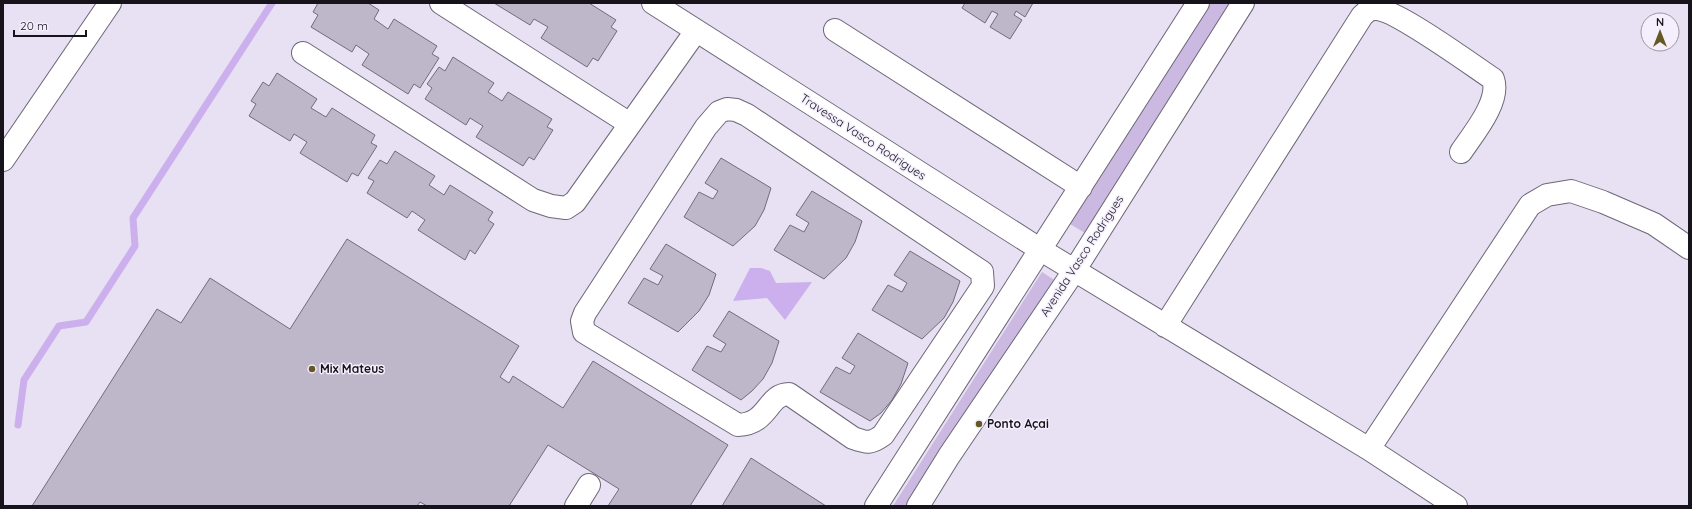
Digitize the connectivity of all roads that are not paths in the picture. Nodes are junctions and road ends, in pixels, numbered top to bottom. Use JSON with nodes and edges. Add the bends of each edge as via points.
{"nodes":[{"id":1,"x":110,"y":3,"type":"edge"},
{"id":2,"x":441,"y":3,"type":"edge"},
{"id":3,"x":654,"y":3,"type":"edge"},
{"id":4,"x":1198,"y":3,"type":"edge"},
{"id":5,"x":1243,"y":3,"type":"edge"},
{"id":6,"x":835,"y":30,"type":"dead end"},
{"id":7,"x":696,"y":31,"type":"junction"},
{"id":8,"x":303,"y":53,"type":"dead end"},
{"id":9,"x":630,"y":124,"type":"junction"},
{"id":10,"x":1461,"y":152,"type":"dead end"},
{"id":11,"x":3,"y":160,"type":"edge"},
{"id":12,"x":1081,"y":187,"type":"junction"},
{"id":13,"x":1689,"y":248,"type":"edge"},
{"id":14,"x":1040,"y":250,"type":"junction"},
{"id":15,"x":1074,"y":271,"type":"junction"},
{"id":16,"x":1165,"y":326,"type":"junction"},
{"id":17,"x":950,"y":334,"type":"junction"},
{"id":18,"x":967,"y":364,"type":"junction"},
{"id":19,"x":909,"y":395,"type":"junction"},
{"id":20,"x":944,"y":400,"type":"junction"},
{"id":21,"x":1368,"y":449,"type":"junction"},
{"id":22,"x":589,"y":485,"type":"dead end"},
{"id":23,"x":576,"y":506,"type":"edge"},
{"id":24,"x":876,"y":506,"type":"edge"},
{"id":25,"x":918,"y":506,"type":"edge"},
{"id":26,"x":1456,"y":506,"type":"edge"}],
"edges":[{"from":1,"to":11,"type":"street"},
{"from":2,"to":9,"type":"street"},
{"from":3,"to":7,"type":"street","name":"Travessa Vasco Rodrigues"},
{"from":4,"to":12,"type":"street"},
{"from":5,"to":15,"type":"street","name":"Avenida Vasco Rodrigues"},
{"from":6,"to":12,"type":"street"},
{"from":7,"to":9,"type":"street"},
{"from":7,"to":14,"type":"street","name":"Travessa Vasco Rodrigues"},
{"from":8,"to":9,"type":"street","via":[[533,200],[551,206],[566,208],[575,202]]},
{"from":10,"to":16,"type":"street","via":[[1490,107],[1494,94],[1493,79],[1395,15],[1386,11],[1368,10]]},
{"from":12,"to":14,"type":"street"},
{"from":13,"to":21,"type":"street","via":[[1654,224],[1571,191],[1547,195],[1530,204]]},
{"from":14,"to":15,"type":"street","name":"Travessa Vasco Rodrigues"},
{"from":14,"to":18,"type":"street"},
{"from":15,"to":16,"type":"street","name":"Travessa Vasco Rodrigues"},
{"from":15,"to":25,"type":"street","name":"Avenida Vasco Rodrigues"},
{"from":16,"to":21,"type":"street","name":"Travessa Vasco Rodrigues"},
{"from":17,"to":18,"type":"street"},
{"from":17,"to":19,"type":"street"},
{"from":17,"to":19,"type":"street","via":[[982,286],[982,272],[747,115],[727,109],[719,112],[706,127],[582,321],[584,332],[738,425],[754,422],[776,398],[782,394],[789,394],[853,438],[871,443],[883,435]]},
{"from":18,"to":20,"type":"street"},
{"from":19,"to":20,"type":"street"},
{"from":20,"to":24,"type":"street"},
{"from":21,"to":26,"type":"street","name":"Travessa Vasco Rodrigues"},
{"from":22,"to":23,"type":"street"}]}
